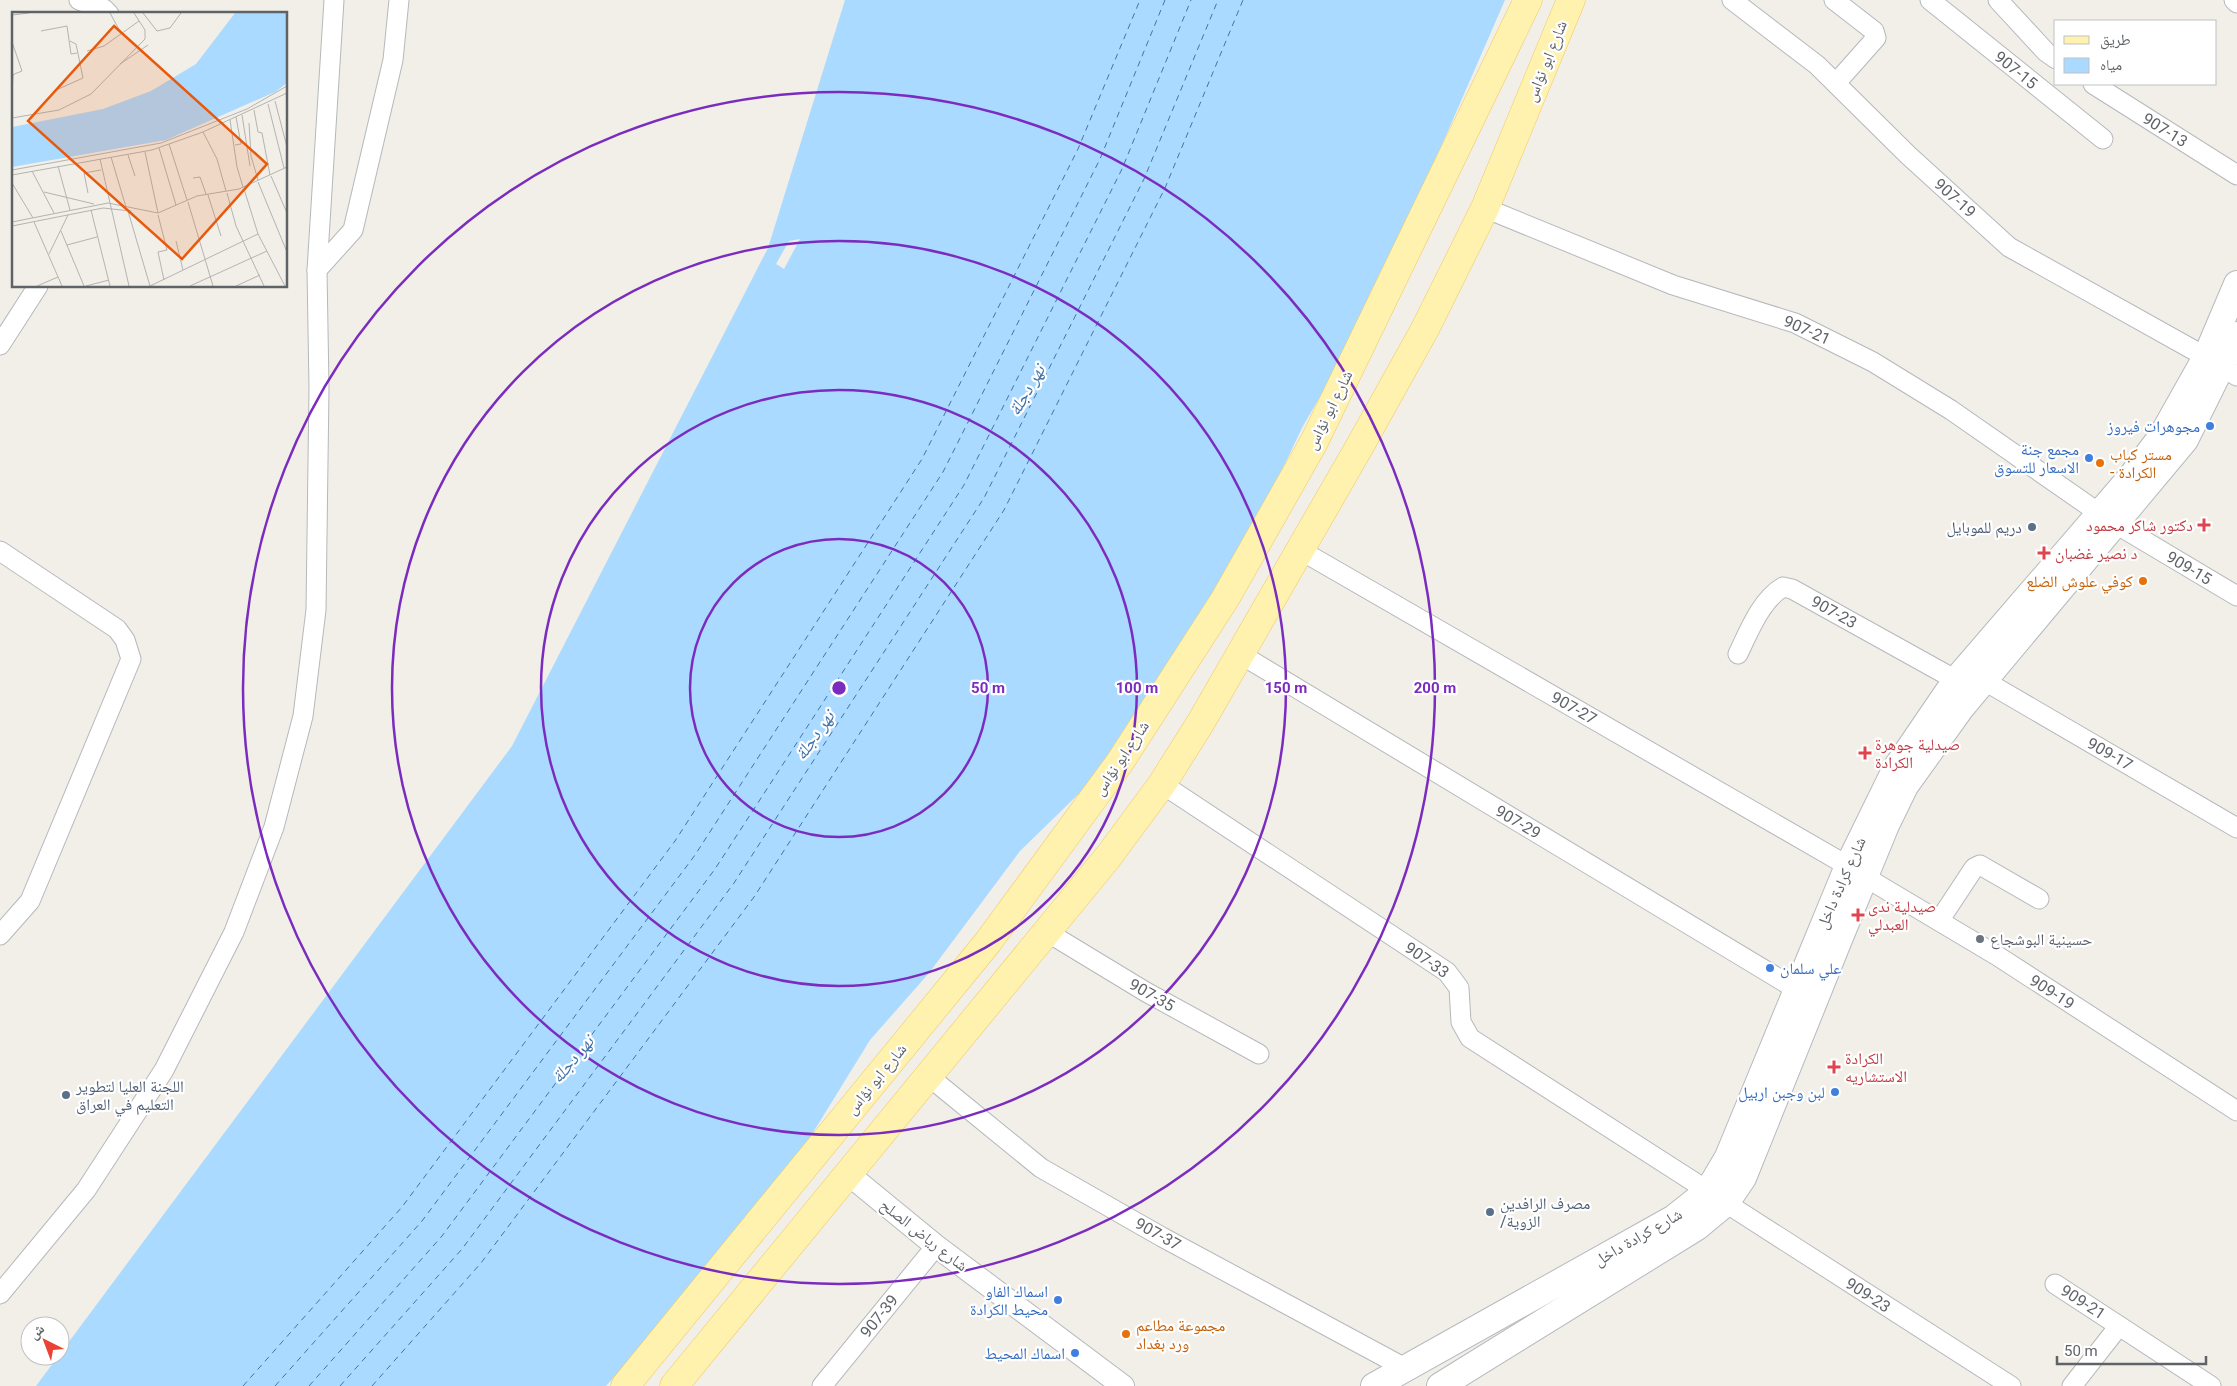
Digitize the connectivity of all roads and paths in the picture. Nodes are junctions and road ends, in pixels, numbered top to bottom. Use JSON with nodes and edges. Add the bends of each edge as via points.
{"nodes":[{"id":1,"x":79,"y":0,"type":"edge"},
{"id":2,"x":334,"y":0,"type":"edge"},
{"id":3,"x":399,"y":0,"type":"edge"},
{"id":4,"x":1528,"y":0,"type":"edge"},
{"id":5,"x":1571,"y":0,"type":"edge"},
{"id":6,"x":1732,"y":0,"type":"edge"},
{"id":7,"x":1834,"y":0,"type":"edge"},
{"id":8,"x":1930,"y":0,"type":"edge"},
{"id":9,"x":1998,"y":0,"type":"edge"},
{"id":10,"x":2234,"y":0,"type":"edge"},
{"id":11,"x":2237,"y":3,"type":"edge"},
{"id":12,"x":107,"y":8,"type":"edge"},
{"id":13,"x":2054,"y":58,"type":"edge"},
{"id":14,"x":1836,"y":84,"type":"junction"},
{"id":15,"x":2095,"y":85,"type":"edge"},
{"id":16,"x":2103,"y":139,"type":"dead end"},
{"id":17,"x":2237,"y":176,"type":"edge"},
{"id":18,"x":1486,"y":208,"type":"junction"},
{"id":19,"x":317,"y":270,"type":"junction"},
{"id":20,"x":2237,"y":284,"type":"edge"},
{"id":21,"x":37,"y":288,"type":"edge"},
{"id":22,"x":2237,"y":335,"type":"edge"},
{"id":23,"x":0,"y":345,"type":"edge"},
{"id":24,"x":2222,"y":367,"type":"edge"},
{"id":25,"x":2107,"y":518,"type":"junction"},
{"id":26,"x":1300,"y":550,"type":"junction"},
{"id":27,"x":0,"y":551,"type":"edge"},
{"id":28,"x":2237,"y":596,"type":"edge"},
{"id":29,"x":1240,"y":654,"type":"junction"},
{"id":30,"x":1738,"y":654,"type":"dead end"},
{"id":31,"x":1956,"y":680,"type":"junction"},
{"id":32,"x":1983,"y":680,"type":"junction"},
{"id":33,"x":1162,"y":784,"type":"junction"},
{"id":34,"x":2237,"y":828,"type":"edge"},
{"id":35,"x":1857,"y":871,"type":"junction"},
{"id":36,"x":2039,"y":899,"type":"dead end"},
{"id":37,"x":1939,"y":921,"type":"junction"},
{"id":38,"x":1047,"y":932,"type":"junction"},
{"id":39,"x":0,"y":935,"type":"edge"},
{"id":40,"x":1796,"y":989,"type":"junction"},
{"id":41,"x":1259,"y":1054,"type":"dead end"},
{"id":42,"x":927,"y":1075,"type":"junction"},
{"id":43,"x":2237,"y":1111,"type":"edge"},
{"id":44,"x":847,"y":1173,"type":"junction"},
{"id":45,"x":1717,"y":1197,"type":"junction"},
{"id":46,"x":936,"y":1246,"type":"junction"},
{"id":47,"x":2055,"y":1284,"type":"dead end"},
{"id":48,"x":0,"y":1294,"type":"edge"},
{"id":49,"x":2119,"y":1326,"type":"junction"},
{"id":50,"x":1404,"y":1368,"type":"junction"},
{"id":51,"x":1445,"y":1385,"type":"edge"},
{"id":52,"x":625,"y":1386,"type":"edge"},
{"id":53,"x":674,"y":1386,"type":"edge"},
{"id":54,"x":822,"y":1386,"type":"edge"},
{"id":55,"x":1122,"y":1386,"type":"edge"},
{"id":56,"x":1374,"y":1386,"type":"edge"},
{"id":57,"x":2011,"y":1386,"type":"edge"},
{"id":58,"x":2072,"y":1386,"type":"edge"},
{"id":59,"x":2211,"y":1386,"type":"edge"}],
"edges":[{"from":1,"to":12,"type":"street"},
{"from":2,"to":19,"type":"street"},
{"from":3,"to":19,"type":"street","via":[[392,60],[353,230]]},
{"from":4,"to":52,"type":"main road","name":"شارع ابو نؤاس","via":[[1314,442],[1225,599],[1120,762],[988,942]]},
{"from":5,"to":18,"type":"main road","name":"شارع ابو نؤاس"},
{"from":6,"to":14,"type":"street","name":"907-19","via":[[1817,65]]},
{"from":7,"to":14,"type":"street","via":[[1874,32],[1876,38]]},
{"from":8,"to":16,"type":"street","name":"907-15"},
{"from":9,"to":13,"type":"street"},
{"from":10,"to":11,"type":"street"},
{"from":14,"to":24,"type":"street","name":"907-19","via":[[2009,247]]},
{"from":15,"to":17,"type":"street","name":"907-13"},
{"from":18,"to":25,"type":"street","name":"907-21","via":[[1673,284],[1795,323],[1873,362],[1950,410]]},
{"from":18,"to":26,"type":"main road","name":"شارع ابو نؤاس","via":[[1425,329]]},
{"from":19,"to":48,"type":"street","via":[[316,610],[303,716],[274,827],[234,932],[164,1070],[86,1190]]},
{"from":20,"to":24,"type":"main road","name":"شارع كرادة داخل"},
{"from":21,"to":23,"type":"street"},
{"from":22,"to":24,"type":"main road","name":"شارع كرادة داخل"},
{"from":24,"to":25,"type":"main road","name":"شارع كرادة داخل","via":[[2160,437]]},
{"from":25,"to":28,"type":"street","name":"909-15"},
{"from":25,"to":31,"type":"main road","name":"شارع كرادة داخل"},
{"from":25,"to":32,"type":"main road","name":"شارع كرادة داخل"},
{"from":26,"to":29,"type":"main road","name":"شارع ابو نؤاس"},
{"from":26,"to":35,"type":"street","name":"907-27"},
{"from":27,"to":39,"type":"street","via":[[117,629],[125,640],[131,659],[30,900]]},
{"from":29,"to":33,"type":"main road","name":"شارع ابو نؤاس"},
{"from":29,"to":40,"type":"street","name":"907-29"},
{"from":30,"to":31,"type":"street","name":"907-23","via":[[1774,592],[1783,587]]},
{"from":31,"to":35,"type":"main road","name":"شارع كرادة داخل","via":[[1896,768]]},
{"from":32,"to":34,"type":"street","name":"909-17"},
{"from":32,"to":35,"type":"main road","name":"شارع كرادة داخل","via":[[1945,728],[1906,786]]},
{"from":33,"to":38,"type":"main road","name":"شارع ابو نؤاس"},
{"from":33,"to":45,"type":"street","name":"907-33","via":[[1447,972],[1460,988],[1461,1022],[1470,1038]]},
{"from":35,"to":37,"type":"street","name":"909-19"},
{"from":35,"to":40,"type":"main road","name":"شارع كرادة داخل"},
{"from":35,"to":45,"type":"main road","name":"شارع كرادة داخل","via":[[1747,1170]]},
{"from":36,"to":37,"type":"street","via":[[1980,865],[1974,868]]},
{"from":37,"to":43,"type":"street","name":"909-19"},
{"from":38,"to":41,"type":"street","name":"907-35","via":[[1146,992]]},
{"from":38,"to":42,"type":"main road","name":"شارع ابو نؤاس"},
{"from":40,"to":45,"type":"main road","name":"شارع كرادة داخل","via":[[1728,1157]]},
{"from":42,"to":44,"type":"main road","name":"شارع ابو نؤاس"},
{"from":42,"to":50,"type":"street","name":"907-37","via":[[1041,1168]]},
{"from":44,"to":46,"type":"street","name":"شارع رياض الصلح"},
{"from":44,"to":53,"type":"main road","name":"شارع ابو نؤاس"},
{"from":45,"to":50,"type":"main road","name":"شارع كرادة داخل"},
{"from":45,"to":51,"type":"main road","name":"شارع كرادة داخل","via":[[1696,1227]]},
{"from":45,"to":57,"type":"street","name":"909-23"},
{"from":46,"to":54,"type":"street","name":"907-39"},
{"from":46,"to":55,"type":"street","name":"شارع رياض الصلح"},
{"from":47,"to":49,"type":"street","name":"909-21"},
{"from":49,"to":58,"type":"street"},
{"from":49,"to":59,"type":"street","name":"909-21"},
{"from":50,"to":56,"type":"main road","name":"شارع كرادة داخل"}]}
